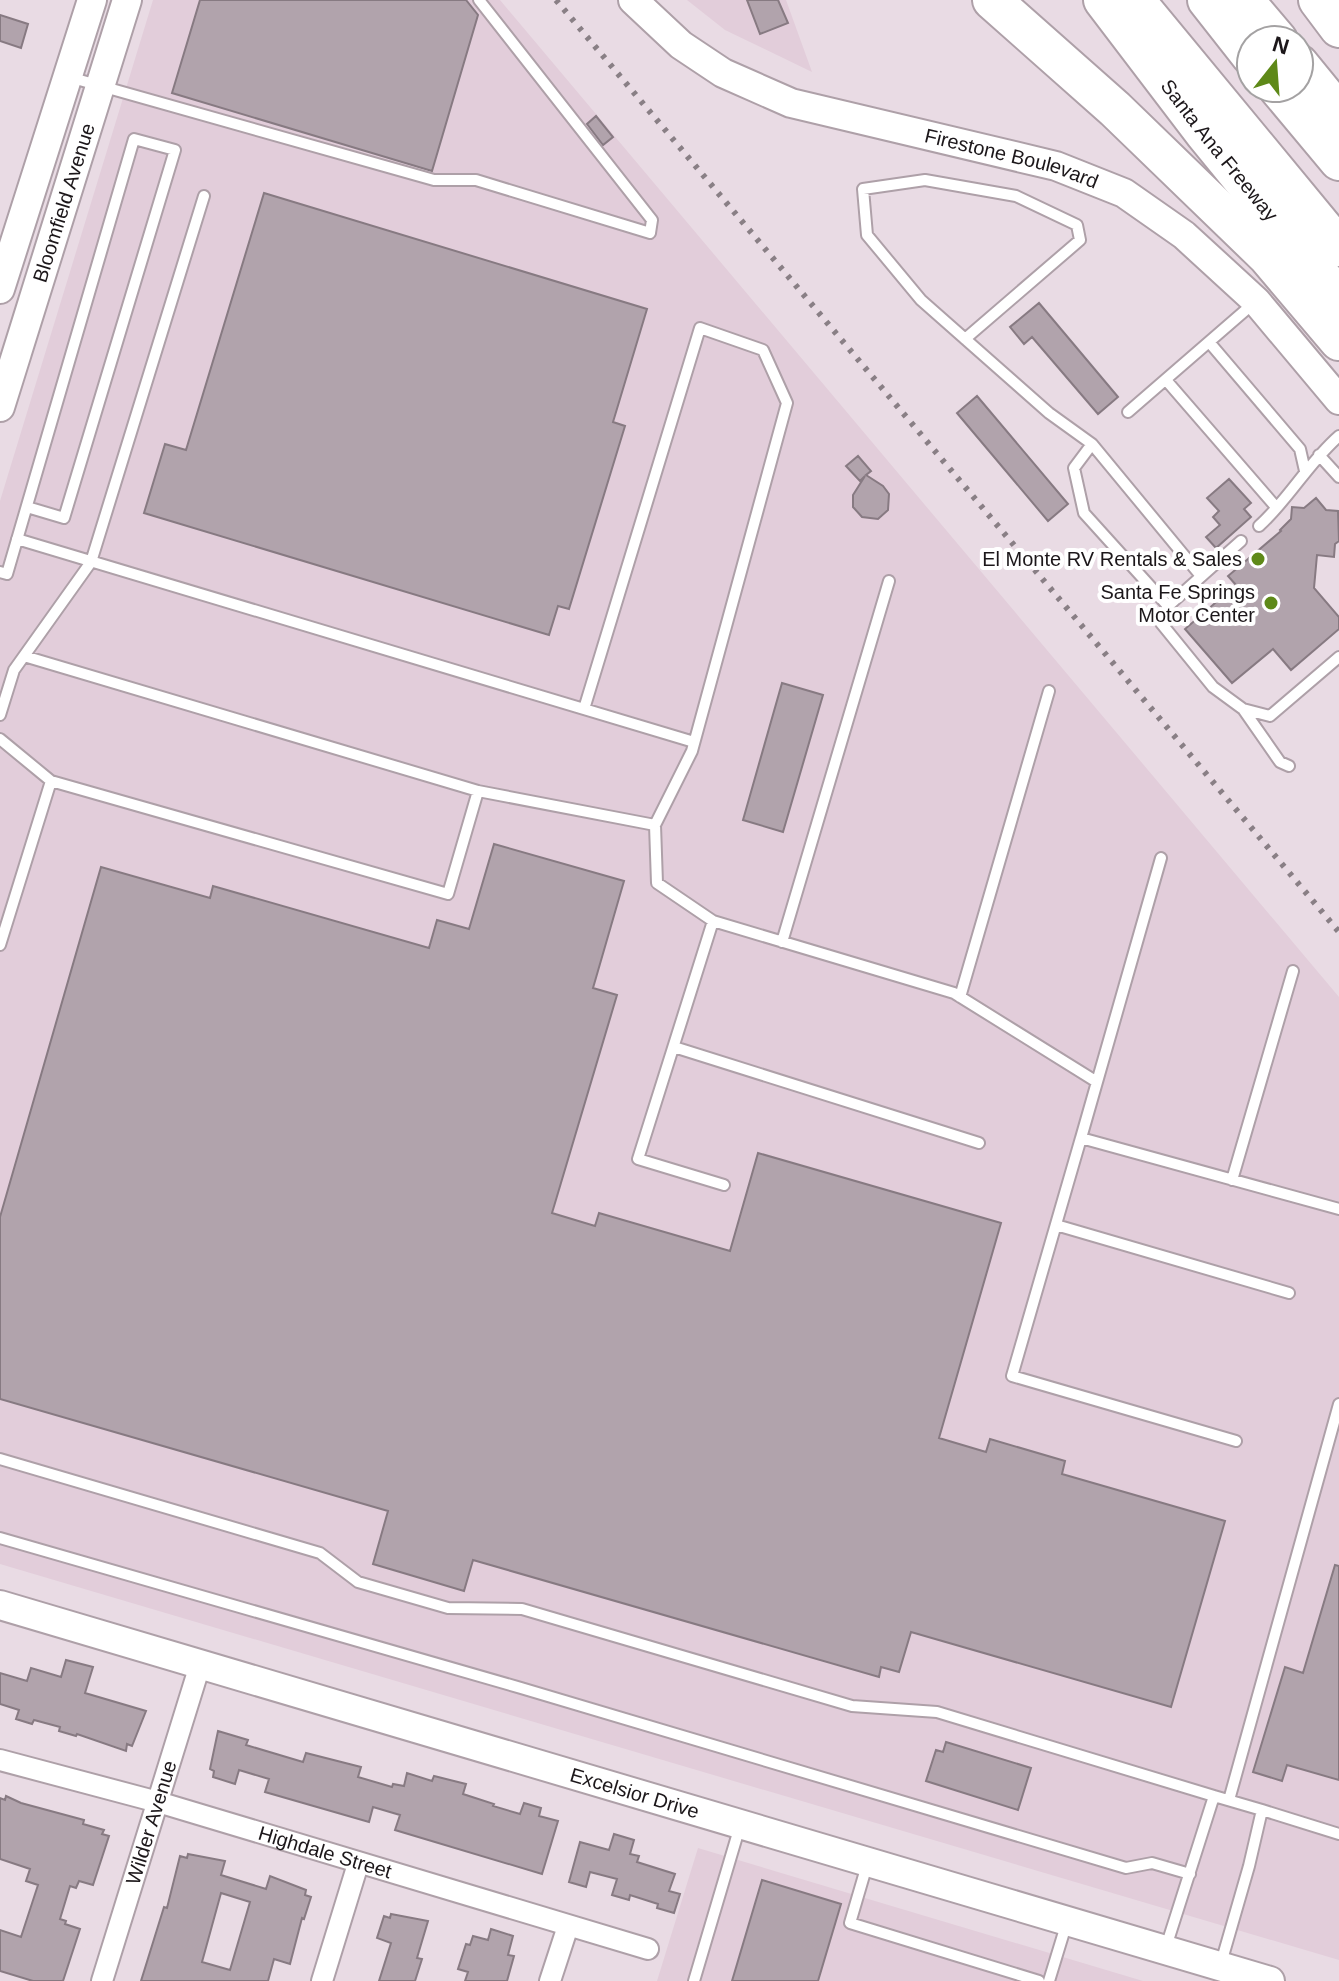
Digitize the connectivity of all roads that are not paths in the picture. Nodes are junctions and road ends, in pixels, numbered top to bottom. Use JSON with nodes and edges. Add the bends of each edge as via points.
{"nodes":[{"id":1,"x":92,"y":0,"type":"edge"},
{"id":2,"x":127,"y":0,"type":"edge"},
{"id":3,"x":479,"y":0,"type":"edge"},
{"id":4,"x":992,"y":0,"type":"edge"},
{"id":5,"x":1103,"y":0,"type":"edge"},
{"id":6,"x":1135,"y":0,"type":"edge"},
{"id":7,"x":1207,"y":0,"type":"edge"},
{"id":8,"x":1244,"y":0,"type":"edge"},
{"id":9,"x":1318,"y":0,"type":"edge"},
{"id":10,"x":645,"y":4,"type":"edge"},
{"id":11,"x":1264,"y":24,"type":"edge"},
{"id":12,"x":1339,"y":28,"type":"edge"},
{"id":13,"x":1235,"y":36,"type":"edge"},
{"id":14,"x":67,"y":77,"type":"junction"},
{"id":15,"x":1315,"y":84,"type":"edge"},
{"id":16,"x":101,"y":87,"type":"junction"},
{"id":17,"x":1291,"y":104,"type":"edge"},
{"id":18,"x":1339,"y":113,"type":"edge"},
{"id":19,"x":1339,"y":161,"type":"edge"},
{"id":20,"x":204,"y":196,"type":"dead end"},
{"id":21,"x":1339,"y":247,"type":"edge"},
{"id":22,"x":0,"y":289,"type":"edge"},
{"id":23,"x":1339,"y":298,"type":"edge"},
{"id":24,"x":1256,"y":301,"type":"junction"},
{"id":25,"x":965,"y":339,"type":"junction"},
{"id":26,"x":1339,"y":341,"type":"edge"},
{"id":27,"x":1209,"y":342,"type":"junction"},
{"id":28,"x":1166,"y":380,"type":"junction"},
{"id":29,"x":1339,"y":400,"type":"edge"},
{"id":30,"x":0,"y":407,"type":"edge"},
{"id":31,"x":1128,"y":412,"type":"dead end"},
{"id":32,"x":1339,"y":436,"type":"edge"},
{"id":33,"x":1092,"y":444,"type":"junction"},
{"id":34,"x":1319,"y":455,"type":"junction"},
{"id":35,"x":1305,"y":471,"type":"junction"},
{"id":36,"x":1339,"y":477,"type":"edge"},
{"id":37,"x":27,"y":507,"type":"junction"},
{"id":38,"x":1276,"y":507,"type":"junction"},
{"id":39,"x":1259,"y":526,"type":"dead end"},
{"id":40,"x":17,"y":539,"type":"junction"},
{"id":41,"x":1241,"y":541,"type":"dead end"},
{"id":42,"x":91,"y":562,"type":"junction"},
{"id":43,"x":0,"y":572,"type":"edge"},
{"id":44,"x":1201,"y":576,"type":"junction"},
{"id":45,"x":889,"y":581,"type":"dead end"},
{"id":46,"x":1168,"y":606,"type":"junction"},
{"id":47,"x":24,"y":656,"type":"junction"},
{"id":48,"x":1339,"y":657,"type":"edge"},
{"id":49,"x":1049,"y":691,"type":"dead end"},
{"id":50,"x":584,"y":709,"type":"junction"},
{"id":51,"x":1243,"y":709,"type":"junction"},
{"id":52,"x":0,"y":715,"type":"edge"},
{"id":53,"x":0,"y":739,"type":"edge"},
{"id":54,"x":694,"y":742,"type":"junction"},
{"id":55,"x":1289,"y":766,"type":"dead end"},
{"id":56,"x":51,"y":781,"type":"junction"},
{"id":57,"x":478,"y":791,"type":"junction"},
{"id":58,"x":655,"y":825,"type":"junction"},
{"id":59,"x":1161,"y":858,"type":"dead end"},
{"id":60,"x":713,"y":921,"type":"junction"},
{"id":61,"x":782,"y":942,"type":"junction"},
{"id":62,"x":0,"y":945,"type":"edge"},
{"id":63,"x":1293,"y":971,"type":"dead end"},
{"id":64,"x":960,"y":997,"type":"junction"},
{"id":65,"x":674,"y":1047,"type":"junction"},
{"id":66,"x":1097,"y":1082,"type":"junction"},
{"id":67,"x":1081,"y":1138,"type":"junction"},
{"id":68,"x":979,"y":1143,"type":"dead end"},
{"id":69,"x":1232,"y":1180,"type":"junction"},
{"id":70,"x":724,"y":1185,"type":"dead end"},
{"id":71,"x":1339,"y":1209,"type":"edge"},
{"id":72,"x":1056,"y":1225,"type":"junction"},
{"id":73,"x":1289,"y":1293,"type":"dead end"},
{"id":74,"x":1339,"y":1404,"type":"edge"},
{"id":75,"x":1236,"y":1441,"type":"dead end"},
{"id":76,"x":0,"y":1459,"type":"edge"},
{"id":77,"x":0,"y":1538,"type":"edge"},
{"id":78,"x":0,"y":1605,"type":"edge"},
{"id":79,"x":200,"y":1665,"type":"junction"},
{"id":80,"x":0,"y":1760,"type":"edge"},
{"id":81,"x":1214,"y":1796,"type":"junction"},
{"id":82,"x":1229,"y":1800,"type":"junction"},
{"id":83,"x":158,"y":1802,"type":"junction"},
{"id":84,"x":1262,"y":1810,"type":"junction"},
{"id":85,"x":741,"y":1824,"type":"junction"},
{"id":86,"x":1339,"y":1834,"type":"edge"},
{"id":87,"x":868,"y":1862,"type":"junction"},
{"id":88,"x":358,"y":1864,"type":"junction"},
{"id":89,"x":1190,"y":1874,"type":"junction"},
{"id":90,"x":1067,"y":1920,"type":"junction"},
{"id":91,"x":568,"y":1926,"type":"junction"},
{"id":92,"x":648,"y":1949,"type":"dead end"},
{"id":93,"x":1166,"y":1949,"type":"junction"},
{"id":94,"x":1245,"y":1975,"type":"edge"},
{"id":95,"x":102,"y":1981,"type":"edge"},
{"id":96,"x":322,"y":1981,"type":"edge"},
{"id":97,"x":550,"y":1981,"type":"edge"},
{"id":98,"x":694,"y":1981,"type":"edge"},
{"id":99,"x":1039,"y":1981,"type":"edge"},
{"id":100,"x":1049,"y":1981,"type":"edge"}],
"edges":[{"from":1,"to":14,"type":"main road","name":"Bloomfield Avenue"},
{"from":2,"to":16,"type":"main road","name":"Bloomfield Avenue"},
{"from":3,"to":16,"type":"lane","via":[[652,220],[650,233],[476,180],[434,180]]},
{"from":4,"to":26,"type":"highway","via":[[1115,109],[1267,256]]},
{"from":5,"to":23,"type":"highway","name":"Santa Ana Freeway"},
{"from":6,"to":21,"type":"highway"},
{"from":7,"to":13,"type":"highway"},
{"from":8,"to":11,"type":"highway"},
{"from":9,"to":12,"type":"highway"},
{"from":10,"to":24,"type":"main road","name":"Firestone Boulevard","via":[[681,45],[723,73],[791,103],[1056,166],[1124,193],[1184,235]]},
{"from":14,"to":16,"type":"lane"},
{"from":14,"to":22,"type":"main road","name":"Bloomfield Avenue"},
{"from":15,"to":18,"type":"highway"},
{"from":16,"to":30,"type":"main road","name":"Bloomfield Avenue"},
{"from":17,"to":19,"type":"highway"},
{"from":20,"to":42,"type":"lane"},
{"from":24,"to":27,"type":"lane"},
{"from":24,"to":29,"type":"main road","name":"Firestone Boulevard"},
{"from":25,"to":25,"type":"lane","via":[[921,300],[867,235],[863,189],[925,180],[1016,196],[1077,225],[1080,240]]},
{"from":25,"to":33,"type":"lane"},
{"from":27,"to":28,"type":"lane"},
{"from":27,"to":35,"type":"lane","via":[[1300,449]]},
{"from":28,"to":31,"type":"lane"},
{"from":28,"to":38,"type":"lane"},
{"from":32,"to":34,"type":"lane"},
{"from":33,"to":44,"type":"lane"},
{"from":33,"to":46,"type":"lane","via":[[1074,468],[1084,513]]},
{"from":34,"to":35,"type":"lane"},
{"from":34,"to":36,"type":"lane"},
{"from":35,"to":38,"type":"lane"},
{"from":37,"to":37,"type":"lane","via":[[134,139],[175,150],[64,518]]},
{"from":37,"to":40,"type":"lane"},
{"from":38,"to":39,"type":"lane"},
{"from":40,"to":42,"type":"lane"},
{"from":40,"to":43,"type":"lane","via":[[7,574]]},
{"from":41,"to":44,"type":"lane"},
{"from":42,"to":47,"type":"lane"},
{"from":42,"to":50,"type":"lane"},
{"from":44,"to":46,"type":"lane"},
{"from":45,"to":61,"type":"lane"},
{"from":46,"to":51,"type":"lane","via":[[1161,623],[1213,687]]},
{"from":47,"to":52,"type":"lane"},
{"from":47,"to":57,"type":"lane"},
{"from":48,"to":51,"type":"lane","via":[[1270,716]]},
{"from":49,"to":64,"type":"lane"},
{"from":50,"to":54,"type":"lane"},
{"from":50,"to":54,"type":"lane","via":[[700,328],[763,350],[787,403]]},
{"from":51,"to":55,"type":"lane","via":[[1280,762]]},
{"from":53,"to":56,"type":"lane"},
{"from":54,"to":58,"type":"lane"},
{"from":56,"to":57,"type":"lane","via":[[448,894]]},
{"from":56,"to":62,"type":"lane"},
{"from":57,"to":58,"type":"lane"},
{"from":58,"to":60,"type":"lane","via":[[657,883]]},
{"from":59,"to":66,"type":"lane"},
{"from":60,"to":61,"type":"lane"},
{"from":60,"to":65,"type":"lane"},
{"from":61,"to":64,"type":"lane"},
{"from":63,"to":69,"type":"lane"},
{"from":64,"to":66,"type":"lane"},
{"from":65,"to":68,"type":"lane"},
{"from":65,"to":70,"type":"lane","via":[[638,1159]]},
{"from":66,"to":67,"type":"lane"},
{"from":67,"to":69,"type":"lane"},
{"from":67,"to":72,"type":"lane"},
{"from":69,"to":71,"type":"lane"},
{"from":72,"to":73,"type":"lane"},
{"from":72,"to":75,"type":"lane","via":[[1012,1376]]},
{"from":74,"to":82,"type":"lane"},
{"from":76,"to":81,"type":"lane","via":[[320,1553],[358,1582],[448,1608],[522,1609],[852,1706],[937,1712]]},
{"from":77,"to":89,"type":"lane","via":[[1126,1868],[1152,1863]]},
{"from":78,"to":79,"type":"main road","name":"Excelsior Drive"},
{"from":79,"to":83,"type":"street","name":"Wilder Avenue"},
{"from":79,"to":85,"type":"main road","name":"Excelsior Drive"},
{"from":80,"to":83,"type":"street","name":"Highdale Street"},
{"from":81,"to":82,"type":"lane"},
{"from":81,"to":89,"type":"lane"},
{"from":82,"to":84,"type":"lane"},
{"from":83,"to":88,"type":"street","name":"Highdale Street"},
{"from":83,"to":95,"type":"street","name":"Wilder Avenue"},
{"from":84,"to":86,"type":"lane"},
{"from":84,"to":94,"type":"lane","via":[[1249,1866]]},
{"from":85,"to":87,"type":"main road","name":"Excelsior Drive"},
{"from":85,"to":98,"type":"lane"},
{"from":87,"to":90,"type":"main road","name":"Excelsior Drive"},
{"from":87,"to":99,"type":"lane","via":[[850,1923]]},
{"from":88,"to":91,"type":"street","name":"Highdale Street"},
{"from":88,"to":96,"type":"street"},
{"from":89,"to":93,"type":"lane"},
{"from":90,"to":93,"type":"main road","name":"Excelsior Drive"},
{"from":90,"to":100,"type":"lane"},
{"from":91,"to":92,"type":"street","name":"Highdale Street"},
{"from":91,"to":97,"type":"street"},
{"from":93,"to":94,"type":"main road","name":"Excelsior Drive"}]}
